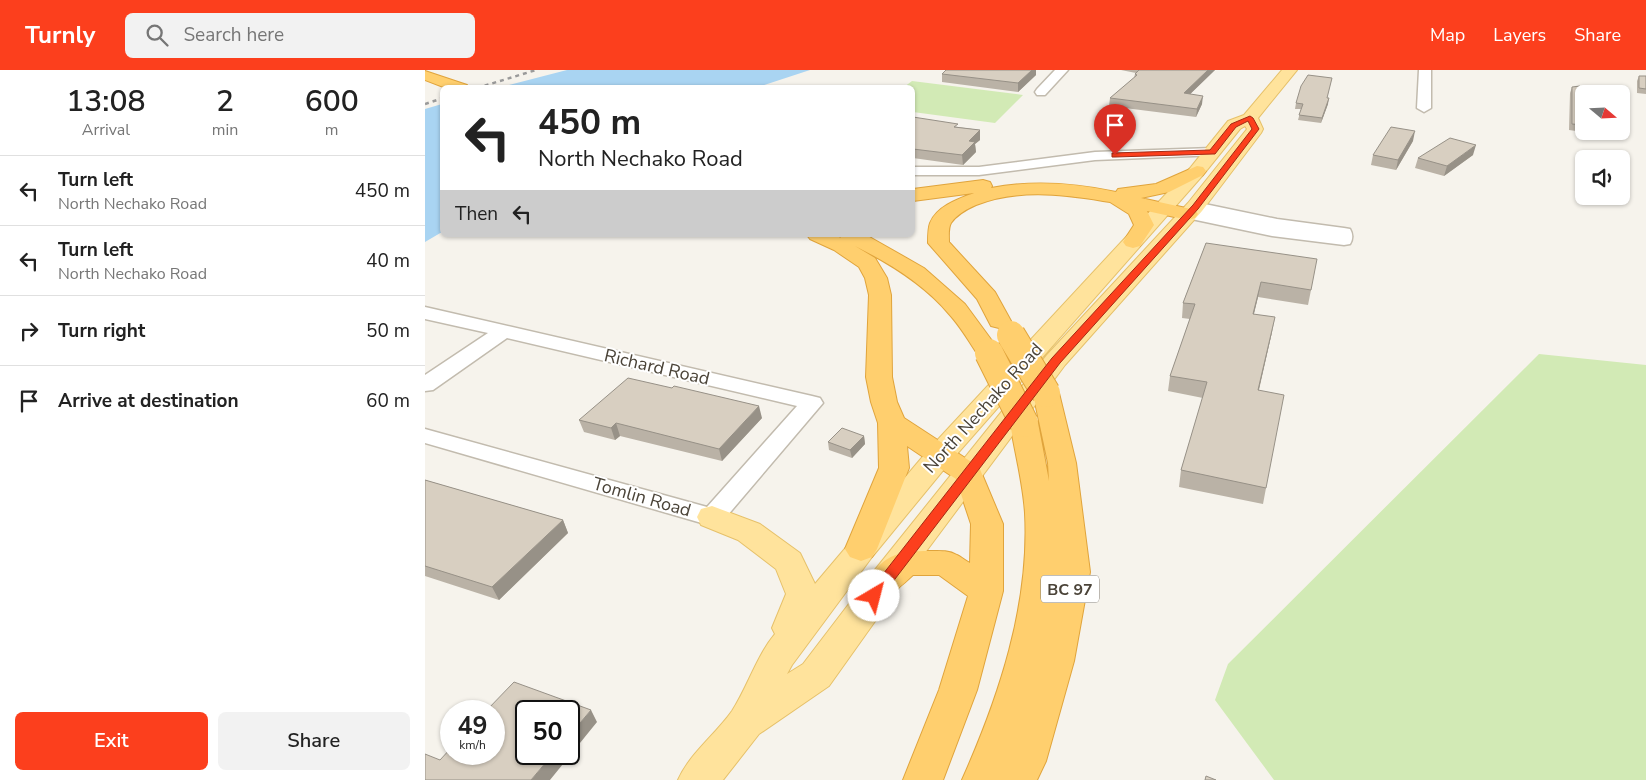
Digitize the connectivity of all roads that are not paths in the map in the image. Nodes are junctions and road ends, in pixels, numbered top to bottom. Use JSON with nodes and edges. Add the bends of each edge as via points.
{"nodes":[{"id":1,"x":1062,"y":70,"type":"edge"},
{"id":2,"x":1290,"y":70,"type":"edge"},
{"id":3,"x":1425,"y":70,"type":"edge"},
{"id":4,"x":425,"y":75,"type":"edge"},
{"id":5,"x":440,"y":85,"type":"edge"},
{"id":6,"x":1041,"y":92,"type":"dead end"},
{"id":7,"x":1424,"y":108,"type":"dead end"},
{"id":8,"x":1250,"y":118,"type":"junction"},
{"id":9,"x":1213,"y":152,"type":"junction"},
{"id":10,"x":915,"y":171,"type":"edge"},
{"id":11,"x":1197,"y":171,"type":"junction"},
{"id":12,"x":915,"y":195,"type":"edge"},
{"id":13,"x":1120,"y":196,"type":"junction"},
{"id":14,"x":1179,"y":208,"type":"junction"},
{"id":15,"x":821,"y":237,"type":"edge"},
{"id":16,"x":853,"y":237,"type":"edge"},
{"id":17,"x":884,"y":237,"type":"edge"},
{"id":18,"x":1133,"y":242,"type":"junction"},
{"id":19,"x":425,"y":313,"type":"edge"},
{"id":20,"x":1005,"y":327,"type":"junction"},
{"id":21,"x":503,"y":332,"type":"junction"},
{"id":22,"x":425,"y":385,"type":"edge"},
{"id":23,"x":812,"y":403,"type":"joint"},
{"id":24,"x":892,"y":422,"type":"junction"},
{"id":25,"x":425,"y":436,"type":"edge"},
{"id":26,"x":940,"y":454,"type":"junction"},
{"id":27,"x":969,"y":474,"type":"junction"},
{"id":28,"x":712,"y":518,"type":"junction"},
{"id":29,"x":861,"y":549,"type":"junction"},
{"id":30,"x":886,"y":580,"type":"junction"},
{"id":31,"x":986,"y":591,"type":"junction"},
{"id":32,"x":778,"y":656,"type":"junction"},
{"id":33,"x":745,"y":723,"type":"junction"},
{"id":34,"x":698,"y":780,"type":"edge"},
{"id":35,"x":923,"y":780,"type":"edge"},
{"id":36,"x":982,"y":780,"type":"edge"},
{"id":37,"x":1017,"y":780,"type":"edge"}],
"edges":[{"from":1,"to":6,"type":"street"},
{"from":2,"to":8,"type":"main road","name":"North Nechako Road"},
{"from":3,"to":7,"type":"street"},
{"from":4,"to":5,"type":"highway"},
{"from":8,"to":9,"type":"main road","name":"North Nechako Road","via":[[1234,125]]},
{"from":8,"to":14,"type":"main road","name":"North Nechako Road","via":[[1255,129]]},
{"from":9,"to":10,"type":"street","via":[[1095,156],[979,171]]},
{"from":9,"to":11,"type":"main road","name":"North Nechako Road"},
{"from":11,"to":13,"type":"highway","via":[[1172,186]]},
{"from":11,"to":14,"type":"main road","name":"North Nechako Road"},
{"from":12,"to":13,"type":"highway","via":[[1029,181],[1076,184]]},
{"from":13,"to":14,"type":"highway"},
{"from":13,"to":18,"type":"highway","via":[[1137,210],[1144,225]]},
{"from":13,"to":20,"type":"highway","via":[[1029,187],[990,193],[958,205],[940,223],[938,243],[987,298]]},
{"from":14,"to":14,"type":"street","via":[[1272,230],[1344,240],[1344,233]]},
{"from":14,"to":18,"type":"main road","name":"North Nechako Road"},
{"from":14,"to":27,"type":"main road","name":"North Nechako Road"},
{"from":15,"to":24,"type":"highway","via":[[867,263],[876,278],[880,295],[879,377],[883,402]]},
{"from":16,"to":36,"type":"highway","number":"BC 97","bridge":true,"via":[[915,271],[953,303],[989,353],[1024,423],[1040,512],[1041,573],[1027,652],[994,755]]},
{"from":17,"to":20,"type":"highway","number":"BC 97","via":[[929,264]]},
{"from":18,"to":26,"type":"main road","name":"North Nechako Road"},
{"from":19,"to":21,"type":"street","name":"Richard Road"},
{"from":20,"to":37,"type":"highway","number":"BC 97","bridge":true,"via":[[1046,394],[1062,464],[1073,572],[1056,661],[1026,761]]},
{"from":21,"to":22,"type":"street"},
{"from":21,"to":23,"type":"street","name":"Richard Road"},
{"from":23,"to":28,"type":"street","name":"Tomlin Road"},
{"from":24,"to":26,"type":"highway"},
{"from":24,"to":29,"type":"highway","via":[[894,468]]},
{"from":25,"to":28,"type":"street","name":"Tomlin Road"},
{"from":26,"to":27,"type":"highway"},
{"from":26,"to":29,"type":"main road","name":"North Nechako Road"},
{"from":27,"to":30,"type":"main road","name":"North Nechako Road"},
{"from":27,"to":31,"type":"highway","via":[[987,524]]},
{"from":28,"to":32,"type":"main road","via":[[749,532],[789,562],[803,594]]},
{"from":29,"to":32,"type":"main road","name":"North Nechako Road"},
{"from":30,"to":31,"type":"highway","via":[[906,563],[945,563]]},
{"from":30,"to":33,"type":"main road","name":"North Nechako Road","via":[[816,675]]},
{"from":31,"to":35,"type":"highway","via":[[958,690]]},
{"from":32,"to":33,"type":"main road","name":"North Nechako Road"},
{"from":33,"to":34,"type":"main road","name":"North Nechako Road"}]}
